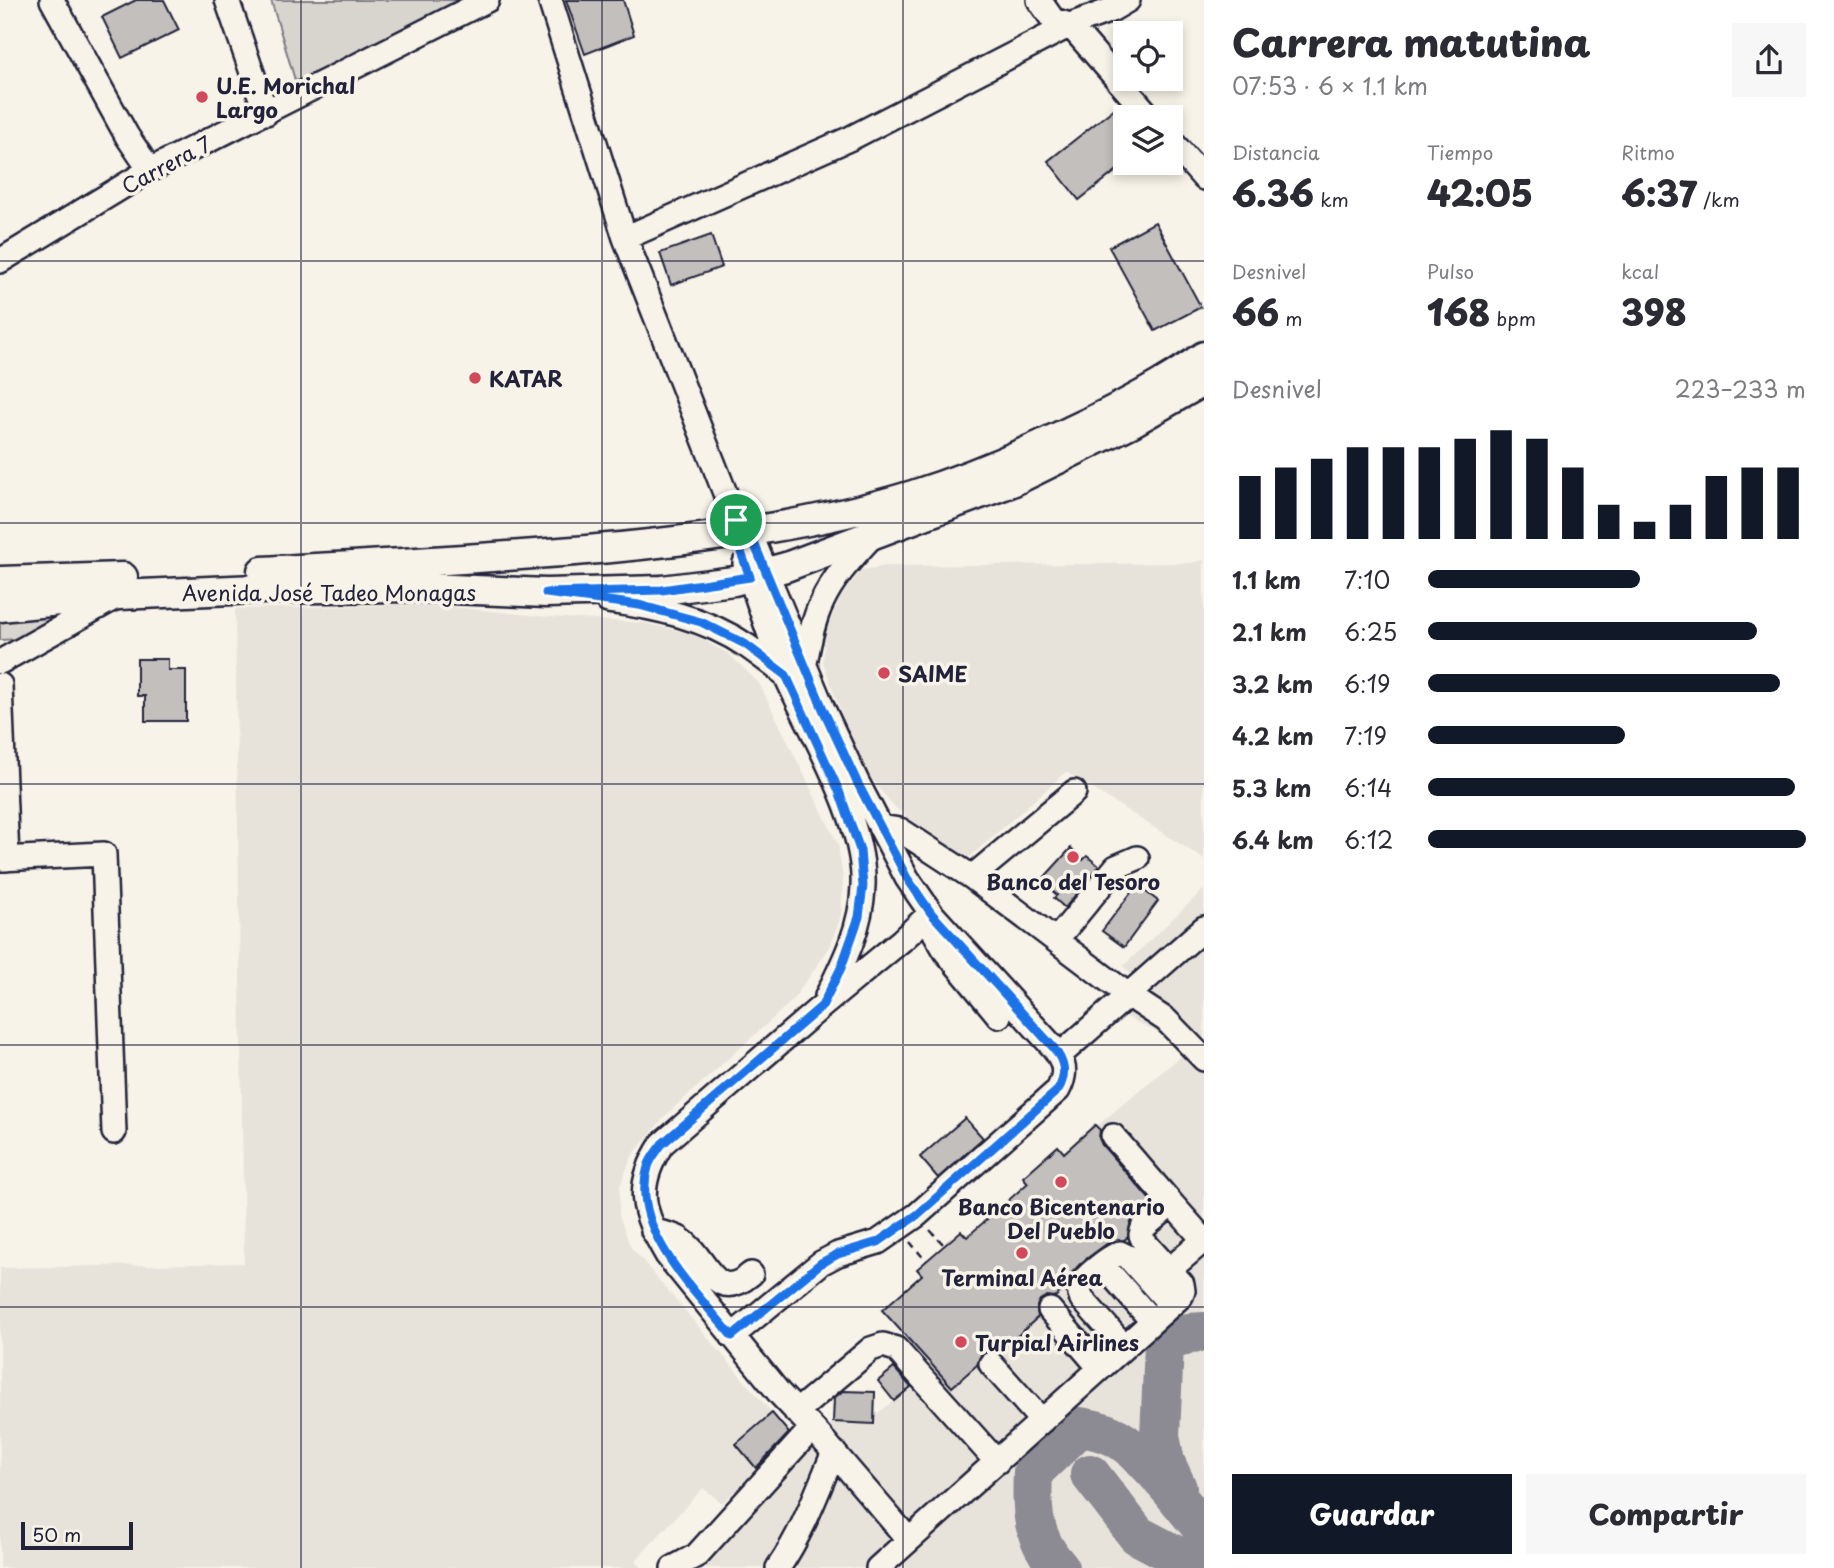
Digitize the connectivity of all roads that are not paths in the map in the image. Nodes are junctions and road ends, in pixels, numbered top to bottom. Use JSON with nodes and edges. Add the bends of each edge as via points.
{"nodes":[{"id":1,"x":52,"y":0,"type":"edge"},
{"id":2,"x":227,"y":0,"type":"edge"},
{"id":3,"x":487,"y":0,"type":"edge"},
{"id":4,"x":550,"y":0,"type":"edge"},
{"id":5,"x":1039,"y":0,"type":"edge"},
{"id":6,"x":1128,"y":0,"type":"edge"},
{"id":7,"x":1070,"y":25,"type":"junction"},
{"id":8,"x":1140,"y":105,"type":"edge"},
{"id":9,"x":266,"y":113,"type":"junction"},
{"id":10,"x":1183,"y":154,"type":"edge"},
{"id":11,"x":150,"y":170,"type":"junction"},
{"id":12,"x":1204,"y":178,"type":"edge"},
{"id":13,"x":625,"y":238,"type":"junction"},
{"id":14,"x":0,"y":261,"type":"edge"},
{"id":15,"x":1204,"y":356,"type":"edge"},
{"id":16,"x":1204,"y":381,"type":"edge"},
{"id":17,"x":740,"y":528,"type":"junction"},
{"id":18,"x":873,"y":535,"type":"junction"},
{"id":19,"x":758,"y":575,"type":"junction"},
{"id":20,"x":0,"y":581,"type":"edge"},
{"id":21,"x":546,"y":593,"type":"junction"},
{"id":22,"x":119,"y":595,"type":"junction"},
{"id":23,"x":0,"y":607,"type":"edge"},
{"id":24,"x":0,"y":662,"type":"edge"},
{"id":25,"x":795,"y":671,"type":"junction"},
{"id":26,"x":0,"y":685,"type":"edge"},
{"id":27,"x":848,"y":786,"type":"junction"},
{"id":28,"x":1074,"y":792,"type":"dead end"},
{"id":29,"x":880,"y":827,"type":"junction"},
{"id":30,"x":1137,"y":858,"type":"dead end"},
{"id":31,"x":4,"y":859,"type":"edge"},
{"id":32,"x":972,"y":877,"type":"junction"},
{"id":33,"x":929,"y":915,"type":"junction"},
{"id":34,"x":1204,"y":928,"type":"edge"},
{"id":35,"x":1056,"y":939,"type":"junction"},
{"id":36,"x":902,"y":940,"type":"junction"},
{"id":37,"x":946,"y":952,"type":"junction"},
{"id":38,"x":1128,"y":995,"type":"junction"},
{"id":39,"x":822,"y":1006,"type":"junction"},
{"id":40,"x":999,"y":1016,"type":"dead end"},
{"id":41,"x":1060,"y":1055,"type":"junction"},
{"id":42,"x":1204,"y":1059,"type":"edge"},
{"id":43,"x":114,"y":1132,"type":"dead end"},
{"id":44,"x":1113,"y":1136,"type":"dead end"},
{"id":45,"x":1172,"y":1203,"type":"junction"},
{"id":46,"x":653,"y":1231,"type":"junction"},
{"id":47,"x":1204,"y":1240,"type":"edge"},
{"id":48,"x":1101,"y":1264,"type":"junction"},
{"id":49,"x":1168,"y":1270,"type":"junction"},
{"id":50,"x":751,"y":1274,"type":"dead end"},
{"id":51,"x":1171,"y":1305,"type":"junction"},
{"id":52,"x":1050,"y":1310,"type":"dead end"},
{"id":53,"x":1152,"y":1321,"type":"junction"},
{"id":54,"x":732,"y":1336,"type":"junction"},
{"id":55,"x":1124,"y":1346,"type":"junction"},
{"id":56,"x":991,"y":1364,"type":"dead end"},
{"id":57,"x":1100,"y":1368,"type":"junction"},
{"id":58,"x":804,"y":1420,"type":"junction"},
{"id":59,"x":1042,"y":1421,"type":"junction"},
{"id":60,"x":834,"y":1452,"type":"junction"},
{"id":61,"x":997,"y":1462,"type":"junction"},
{"id":62,"x":909,"y":1540,"type":"junction"},
{"id":63,"x":673,"y":1568,"type":"edge"},
{"id":64,"x":778,"y":1568,"type":"edge"},
{"id":65,"x":878,"y":1568,"type":"edge"}],
"edges":[{"from":1,"to":11,"type":"street"},
{"from":2,"to":9,"type":"street"},
{"from":3,"to":9,"type":"street","name":"Carrera 7"},
{"from":4,"to":13,"type":"street"},
{"from":5,"to":7,"type":"street","via":[[1053,20]]},
{"from":6,"to":7,"type":"street"},
{"from":7,"to":8,"type":"street"},
{"from":7,"to":13,"type":"street","via":[[850,138]]},
{"from":9,"to":11,"type":"street","name":"Carrera 7"},
{"from":10,"to":12,"type":"street"},
{"from":11,"to":14,"type":"street","name":"Carrera 7"},
{"from":13,"to":17,"type":"street"},
{"from":15,"to":17,"type":"main road","name":"Avenida José Tadeo Monagas","via":[[1119,408],[1000,465],[839,514]]},
{"from":16,"to":18,"type":"main road","name":"Avenida José Tadeo Monagas","via":[[1012,482]]},
{"from":17,"to":19,"type":"street"},
{"from":17,"to":20,"type":"main road","name":"Avenida José Tadeo Monagas","via":[[514,557]]},
{"from":18,"to":19,"type":"main road","name":"Avenida José Tadeo Monagas"},
{"from":18,"to":25,"type":"street","via":[[837,576],[822,602]]},
{"from":19,"to":21,"type":"main road","name":"Avenida José Tadeo Monagas","via":[[662,590]]},
{"from":19,"to":25,"type":"street"},
{"from":21,"to":22,"type":"main road","name":"Avenida José Tadeo Monagas","via":[[402,587]]},
{"from":21,"to":25,"type":"street","via":[[639,605],[701,622]]},
{"from":22,"to":23,"type":"main road","name":"Avenida José Tadeo Monagas"},
{"from":22,"to":24,"type":"street"},
{"from":25,"to":27,"type":"street"},
{"from":26,"to":31,"type":"street"},
{"from":27,"to":29,"type":"street"},
{"from":27,"to":39,"type":"street","via":[[863,886],[852,940]]},
{"from":28,"to":32,"type":"street"},
{"from":29,"to":32,"type":"street","via":[[900,830]]},
{"from":29,"to":33,"type":"street"},
{"from":30,"to":35,"type":"street","via":[[1116,867]]},
{"from":31,"to":43,"type":"street","via":[[104,854]]},
{"from":32,"to":35,"type":"street"},
{"from":33,"to":36,"type":"street"},
{"from":33,"to":37,"type":"street"},
{"from":33,"to":41,"type":"street"},
{"from":34,"to":38,"type":"street"},
{"from":35,"to":38,"type":"street"},
{"from":36,"to":37,"type":"street"},
{"from":36,"to":39,"type":"street"},
{"from":37,"to":40,"type":"street"},
{"from":38,"to":41,"type":"street"},
{"from":38,"to":42,"type":"street","via":[[1166,1020]]},
{"from":39,"to":46,"type":"street","via":[[662,1144],[648,1165],[644,1186]]},
{"from":41,"to":54,"type":"street","via":[[1064,1079],[1058,1090],[917,1215],[878,1242],[821,1263]]},
{"from":44,"to":45,"type":"street"},
{"from":45,"to":47,"type":"street"},
{"from":45,"to":49,"type":"street","via":[[1141,1235]]},
{"from":46,"to":50,"type":"street","via":[[678,1238],[721,1284],[739,1284]]},
{"from":46,"to":54,"type":"street"},
{"from":47,"to":49,"type":"street"},
{"from":48,"to":51,"type":"street","via":[[1120,1253],[1128,1257]]},
{"from":48,"to":53,"type":"street"},
{"from":48,"to":55,"type":"street","via":[[1081,1283],[1079,1291]]},
{"from":49,"to":51,"type":"street","via":[[1183,1290]]},
{"from":51,"to":53,"type":"street"},
{"from":52,"to":57,"type":"street"},
{"from":53,"to":55,"type":"street"},
{"from":54,"to":58,"type":"street"},
{"from":55,"to":57,"type":"street"},
{"from":56,"to":59,"type":"street"},
{"from":57,"to":59,"type":"street"},
{"from":58,"to":60,"type":"street"},
{"from":58,"to":61,"type":"street","via":[[871,1349],[883,1345],[895,1349],[915,1368]]},
{"from":58,"to":63,"type":"street","via":[[697,1555]]},
{"from":59,"to":61,"type":"street"},
{"from":60,"to":62,"type":"street"},
{"from":60,"to":64,"type":"street","via":[[805,1521]]},
{"from":61,"to":62,"type":"street"},
{"from":62,"to":65,"type":"street"}]}
